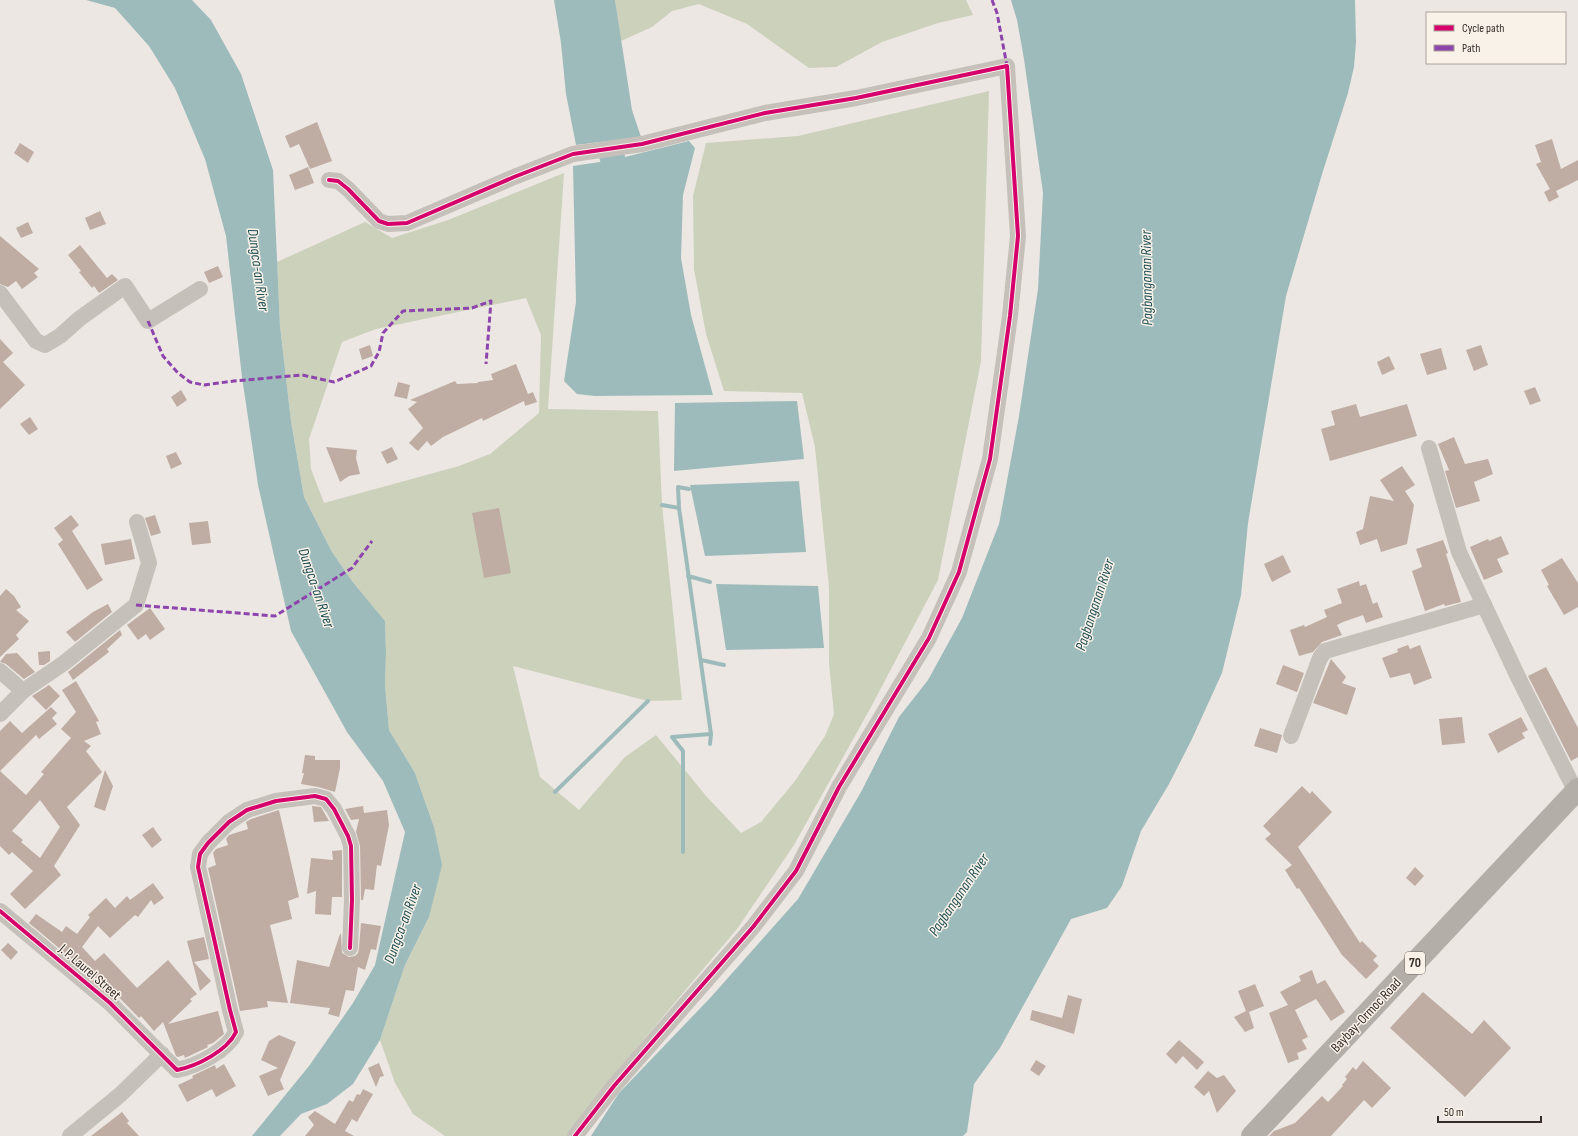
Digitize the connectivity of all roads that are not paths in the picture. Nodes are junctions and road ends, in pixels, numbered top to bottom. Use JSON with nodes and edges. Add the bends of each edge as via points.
{"nodes":[{"id":1,"x":329,"y":180,"type":"dead end"},
{"id":2,"x":200,"y":289,"type":"dead end"},
{"id":3,"x":0,"y":293,"type":"edge"},
{"id":4,"x":1429,"y":448,"type":"dead end"},
{"id":5,"x":137,"y":522,"type":"dead end"},
{"id":6,"x":1484,"y":605,"type":"junction"},
{"id":7,"x":0,"y":672,"type":"edge"},
{"id":8,"x":23,"y":691,"type":"junction"},
{"id":9,"x":0,"y":714,"type":"edge"},
{"id":10,"x":1291,"y":736,"type":"dead end"},
{"id":11,"x":1577,"y":791,"type":"edge"},
{"id":12,"x":0,"y":911,"type":"edge"},
{"id":13,"x":350,"y":948,"type":"dead end"},
{"id":14,"x":162,"y":1054,"type":"junction"},
{"id":15,"x":70,"y":1136,"type":"edge"},
{"id":16,"x":575,"y":1136,"type":"edge"},
{"id":17,"x":1252,"y":1136,"type":"edge"}],
"edges":[{"from":1,"to":16,"type":"street","via":[[338,181],[348,189],[379,221],[388,224],[407,223],[572,154],[642,144],[765,113],[856,98],[1007,66],[1018,236],[1010,316],[990,459],[959,572],[930,638],[839,788],[796,871],[752,928],[614,1086]]},
{"from":2,"to":3,"type":"street","via":[[148,321],[125,286],[45,345],[36,341]]},
{"from":4,"to":6,"type":"street","via":[[1457,546]]},
{"from":5,"to":8,"type":"street","via":[[149,563],[136,604],[64,663]]},
{"from":6,"to":10,"type":"street","via":[[1324,651]]},
{"from":6,"to":11,"type":"street"},
{"from":7,"to":8,"type":"street"},
{"from":8,"to":9,"type":"street"},
{"from":11,"to":17,"type":"main road","name":"Baybay-Ormoc Road","number":"70"},
{"from":12,"to":14,"type":"street","name":"J. P. Laurel Street","via":[[110,1003]]},
{"from":13,"to":14,"type":"street","name":"J. P. Laurel Street","via":[[351,846],[334,809],[326,799],[315,796],[276,801],[247,810],[229,822],[208,843],[200,854],[198,867],[236,1032],[221,1051],[186,1068],[177,1070]]},
{"from":14,"to":15,"type":"street","via":[[121,1094]]}]}
